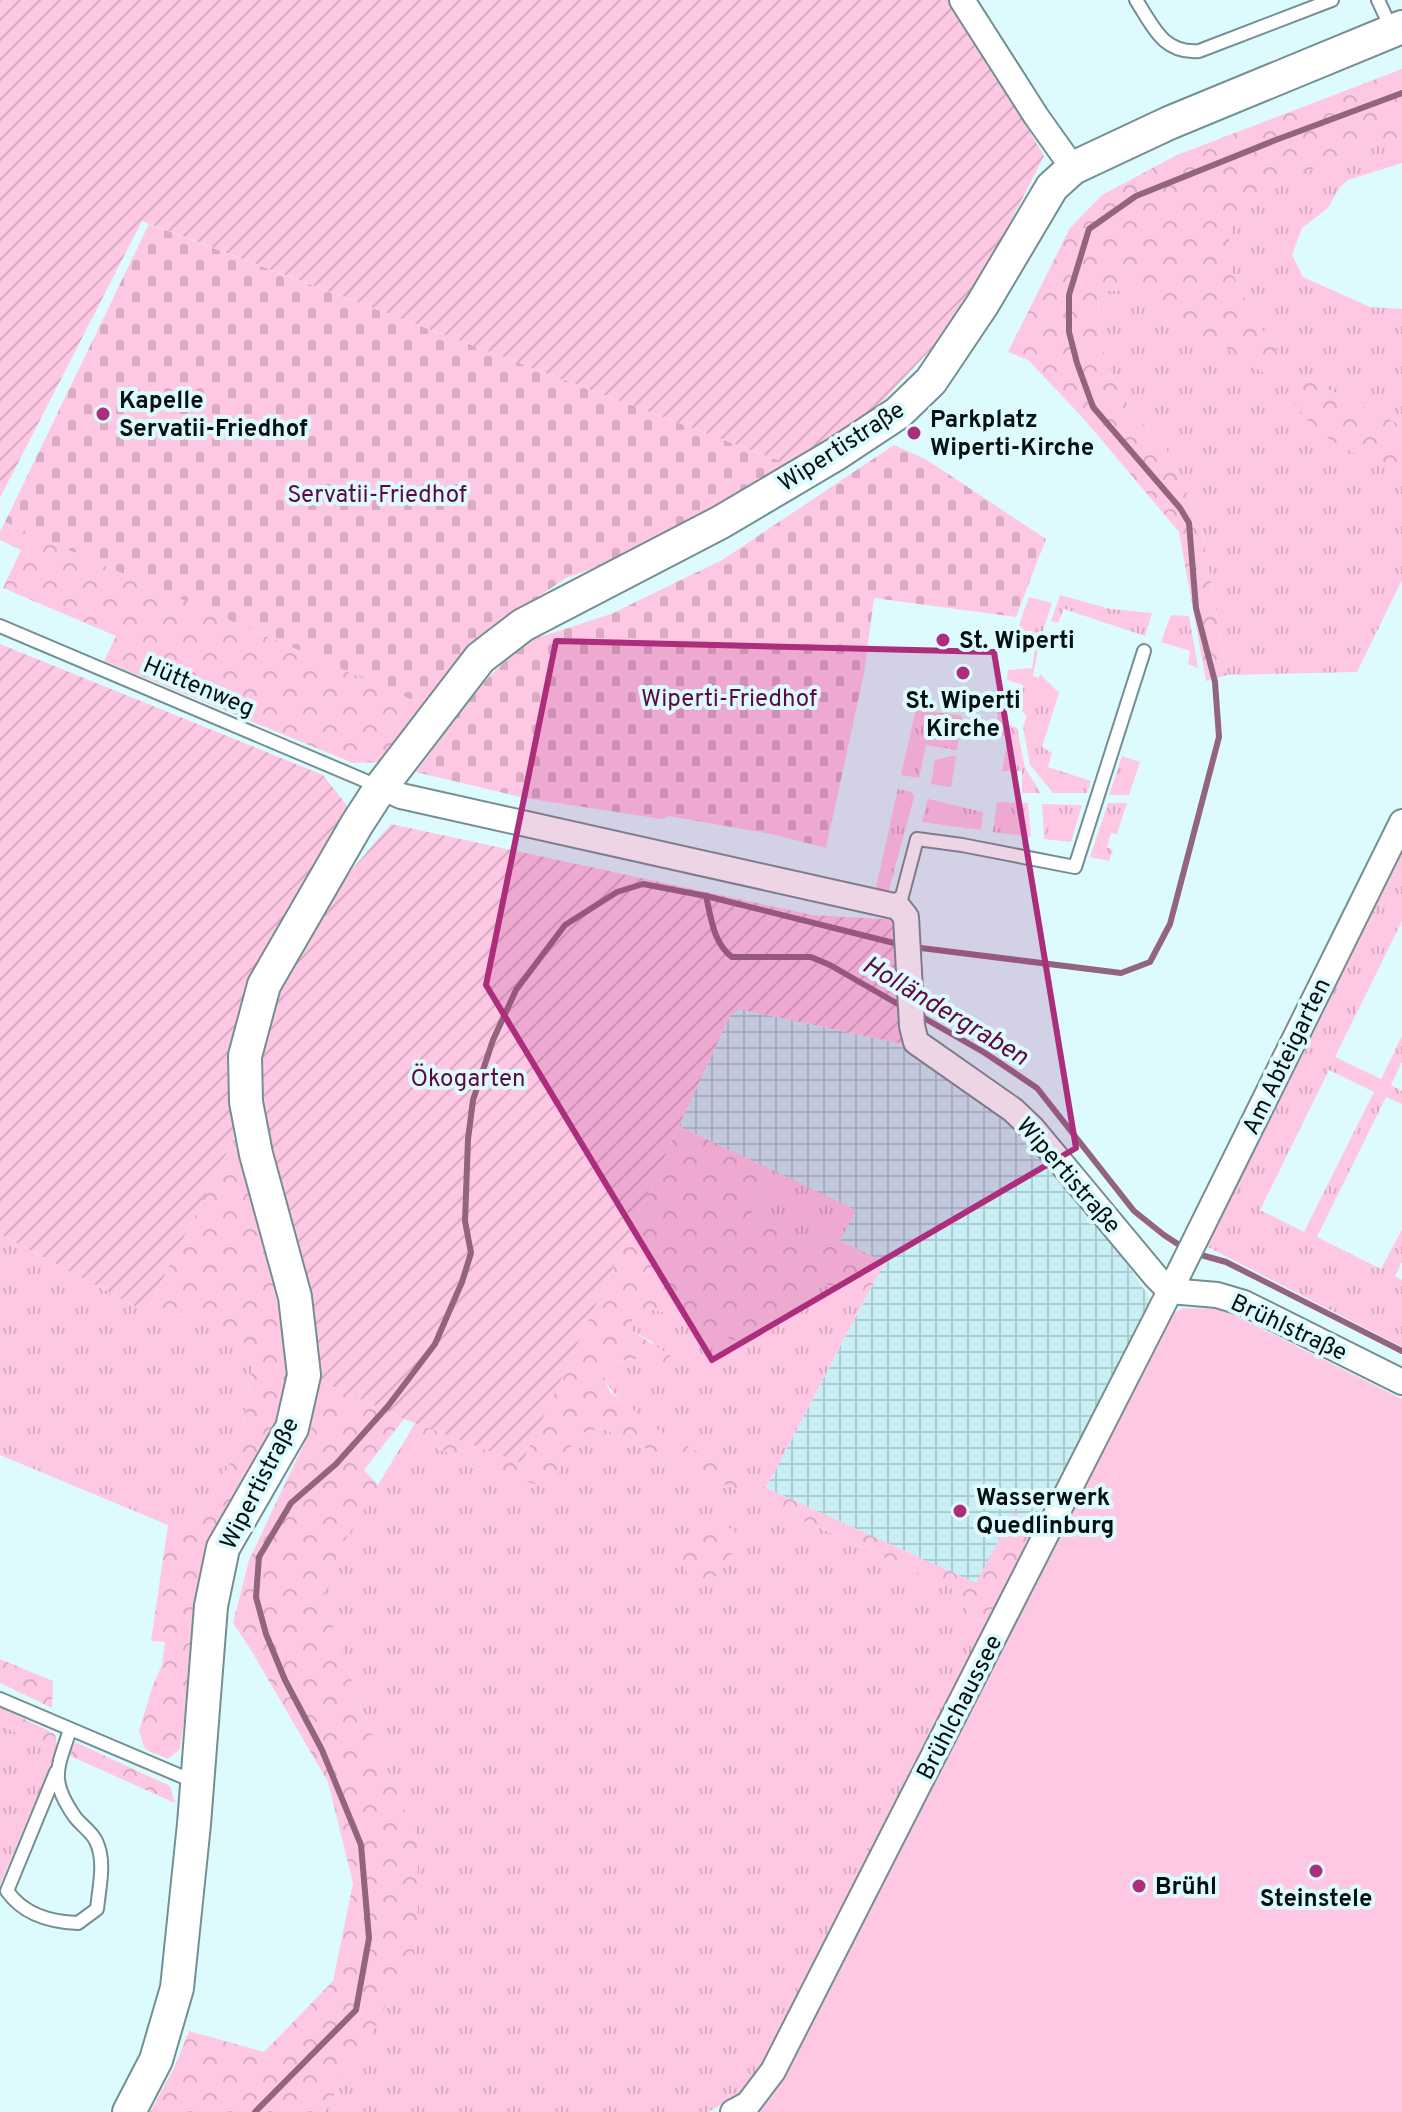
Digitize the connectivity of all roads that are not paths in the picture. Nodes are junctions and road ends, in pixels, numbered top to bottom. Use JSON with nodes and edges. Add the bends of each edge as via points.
{"nodes":[{"id":1,"x":962,"y":0,"type":"edge"},
{"id":2,"x":1136,"y":0,"type":"edge"},
{"id":3,"x":1332,"y":0,"type":"edge"},
{"id":4,"x":1378,"y":0,"type":"edge"},
{"id":5,"x":1397,"y":29,"type":"edge"},
{"id":6,"x":1073,"y":168,"type":"junction"},
{"id":7,"x":0,"y":626,"type":"edge"},
{"id":8,"x":1144,"y":651,"type":"dead end"},
{"id":9,"x":381,"y":787,"type":"junction"},
{"id":10,"x":1402,"y":822,"type":"edge"},
{"id":11,"x":890,"y":904,"type":"junction"},
{"id":12,"x":1170,"y":1291,"type":"junction"},
{"id":13,"x":1402,"y":1382,"type":"edge"},
{"id":14,"x":0,"y":1699,"type":"edge"},
{"id":15,"x":70,"y":1730,"type":"junction"},
{"id":16,"x":56,"y":1772,"type":"junction"},
{"id":17,"x":198,"y":1784,"type":"junction"},
{"id":18,"x":129,"y":2112,"type":"edge"},
{"id":19,"x":733,"y":2112,"type":"edge"}],
"edges":[{"from":1,"to":6,"type":"street"},
{"from":2,"to":3,"type":"lane","via":[[1162,39],[1184,53]]},
{"from":4,"to":5,"type":"lane"},
{"from":5,"to":6,"type":"street","name":"Wipertistraße"},
{"from":6,"to":9,"type":"street","name":"Wipertistraße","via":[[1052,187],[931,381],[898,413],[721,522],[523,625],[480,658]]},
{"from":7,"to":9,"type":"lane","name":"Hüttenweg"},
{"from":8,"to":11,"type":"lane","via":[[1075,867],[917,839],[902,896]]},
{"from":9,"to":11,"type":"street","via":[[401,796]]},
{"from":9,"to":17,"type":"street","name":"Wipertistraße","via":[[264,985],[245,1056],[246,1102],[295,1297],[304,1375],[292,1428],[223,1548],[211,1606]]},
{"from":10,"to":12,"type":"street","name":"Am Abteigarten"},
{"from":11,"to":12,"type":"street","name":"Wipertistraße","via":[[904,914],[916,1042],[1032,1128]]},
{"from":12,"to":13,"type":"street","name":"Brühlstraße","via":[[1244,1303]]},
{"from":12,"to":19,"type":"street","name":"Brühlchaussee","via":[[773,2071],[748,2104]]},
{"from":14,"to":15,"type":"lane"},
{"from":15,"to":16,"type":"lane"},
{"from":15,"to":17,"type":"lane"},
{"from":16,"to":16,"type":"lane","via":[[76,1818],[96,1841],[101,1871],[97,1909],[78,1923],[52,1922],[16,1904],[7,1891]]},
{"from":17,"to":18,"type":"street","name":"Wipertistraße","via":[[177,1988],[156,2060]]}]}
